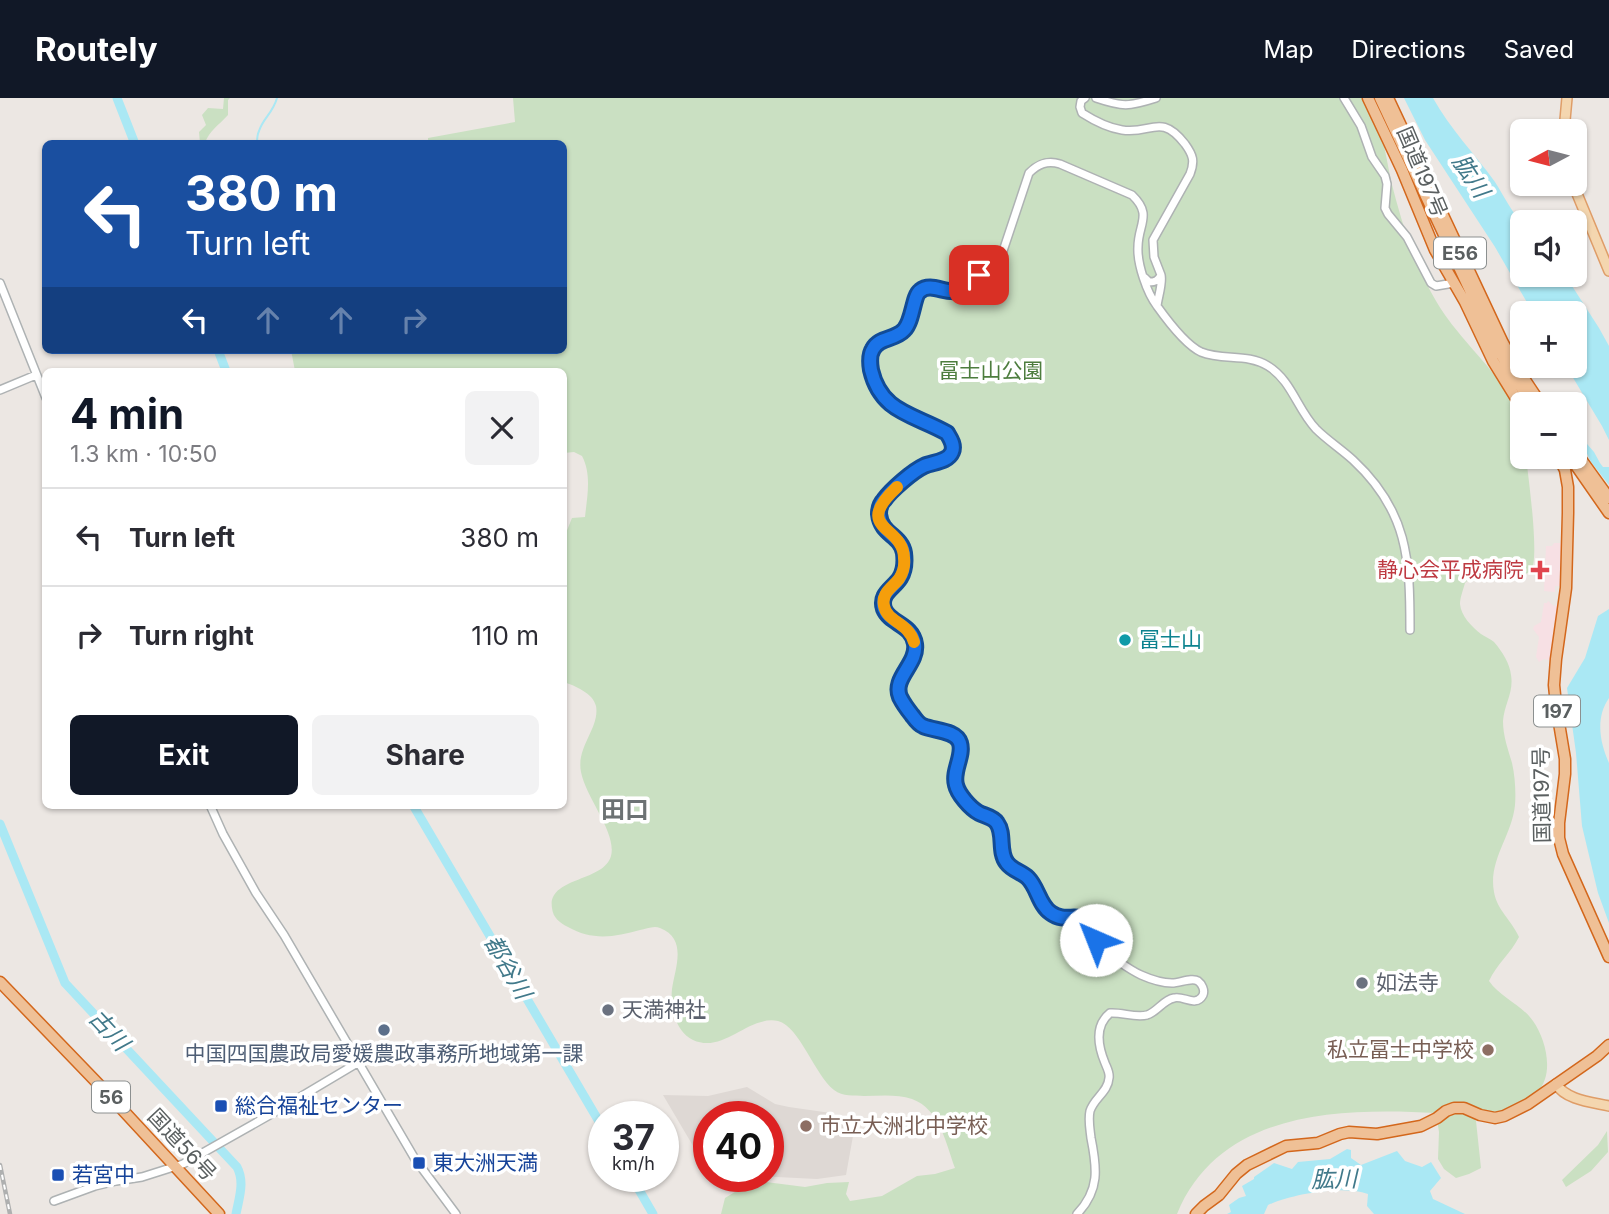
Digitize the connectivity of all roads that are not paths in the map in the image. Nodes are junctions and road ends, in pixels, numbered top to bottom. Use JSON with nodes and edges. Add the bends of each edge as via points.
{"nodes":[{"id":1,"x":1085,"y":98,"type":"edge"},
{"id":2,"x":1096,"y":98,"type":"edge"},
{"id":3,"x":1156,"y":98,"type":"edge"},
{"id":4,"x":1344,"y":98,"type":"edge"},
{"id":5,"x":1368,"y":98,"type":"edge"},
{"id":6,"x":1380,"y":98,"type":"edge"},
{"id":7,"x":1388,"y":98,"type":"edge"},
{"id":8,"x":1567,"y":98,"type":"edge"},
{"id":9,"x":1565,"y":119,"type":"edge"},
{"id":10,"x":1578,"y":196,"type":"edge"},
{"id":11,"x":1609,"y":271,"type":"edge"},
{"id":12,"x":1161,"y":275,"type":"junction"},
{"id":13,"x":1145,"y":278,"type":"junction"},
{"id":14,"x":0,"y":283,"type":"edge"},
{"id":15,"x":1454,"y":283,"type":"junction"},
{"id":16,"x":1157,"y":306,"type":"junction"},
{"id":17,"x":36,"y":375,"type":"junction"},
{"id":18,"x":42,"y":389,"type":"edge"},
{"id":19,"x":0,"y":390,"type":"edge"},
{"id":20,"x":1512,"y":392,"type":"edge"},
{"id":21,"x":1524,"y":392,"type":"edge"},
{"id":22,"x":1533,"y":392,"type":"edge"},
{"id":23,"x":1564,"y":469,"type":"edge"},
{"id":24,"x":1581,"y":469,"type":"edge"},
{"id":25,"x":1586,"y":469,"type":"edge"},
{"id":26,"x":1595,"y":484,"type":"junction"},
{"id":27,"x":1609,"y":498,"type":"edge"},
{"id":28,"x":1609,"y":513,"type":"edge"},
{"id":29,"x":1410,"y":630,"type":"dead end"},
{"id":30,"x":212,"y":809,"type":"edge"},
{"id":31,"x":1609,"y":957,"type":"edge"},
{"id":32,"x":0,"y":982,"type":"edge"},
{"id":33,"x":1609,"y":1045,"type":"edge"},
{"id":34,"x":359,"y":1062,"type":"junction"},
{"id":35,"x":1556,"y":1084,"type":"junction"},
{"id":36,"x":1609,"y":1106,"type":"edge"},
{"id":37,"x":176,"y":1167,"type":"junction"},
{"id":38,"x":54,"y":1201,"type":"dead end"},
{"id":39,"x":219,"y":1214,"type":"edge"},
{"id":40,"x":456,"y":1214,"type":"edge"},
{"id":41,"x":1077,"y":1214,"type":"edge"},
{"id":42,"x":1196,"y":1214,"type":"edge"}],
"edges":[{"from":1,"to":12,"type":"street","via":[[1080,107],[1087,116],[1125,131],[1166,127],[1192,153],[1190,174],[1153,240]]},
{"from":2,"to":3,"type":"street","via":[[1124,106]]},
{"from":4,"to":15,"type":"street","via":[[1385,176],[1388,214],[1407,237],[1431,284]]},
{"from":5,"to":15,"type":"highway","name":"国道197号"},
{"from":6,"to":21,"type":"highway","number":"E56","via":[[1496,346]]},
{"from":7,"to":22,"type":"highway","number":"E56","via":[[1503,343]]},
{"from":8,"to":9,"type":"main road"},
{"from":10,"to":11,"type":"main road"},
{"from":12,"to":13,"type":"street","via":[[1155,282]]},
{"from":12,"to":16,"type":"street"},
{"from":13,"to":16,"type":"street"},
{"from":13,"to":41,"type":"street","via":[[1138,255],[1144,216],[1139,201],[1125,190],[1060,163],[1043,163],[1029,173],[1000,255],[965,288],[919,291],[906,328],[878,342],[870,363],[886,401],[947,433],[953,446],[947,459],[913,472],[879,509],[884,529],[900,542],[904,559],[899,579],[885,593],[884,608],[914,641],[912,662],[900,680],[900,696],[917,722],[957,737],[961,750],[956,787],[973,808],[998,825],[1005,861],[1028,878],[1045,908],[1059,917],[1080,917],[1099,946],[1140,975],[1168,983],[1195,979],[1204,989],[1198,1000],[1174,998],[1146,1015],[1110,1013],[1100,1024],[1100,1049],[1110,1077],[1091,1110],[1095,1181]]},
{"from":14,"to":17,"type":"street"},
{"from":15,"to":20,"type":"highway","name":"国道197号"},
{"from":16,"to":29,"type":"street","via":[[1198,351],[1256,360],[1276,372],[1317,430],[1381,491],[1405,546]]},
{"from":17,"to":18,"type":"street"},
{"from":17,"to":19,"type":"street"},
{"from":23,"to":31,"type":"highway","name":"国道197号","number":"197","via":[[1568,487],[1566,588],[1555,685],[1565,766],[1559,838]]},
{"from":24,"to":26,"type":"highway"},
{"from":25,"to":26,"type":"highway"},
{"from":26,"to":27,"type":"highway"},
{"from":26,"to":28,"type":"highway"},
{"from":30,"to":34,"type":"street","via":[[235,857]]},
{"from":32,"to":37,"type":"highway","name":"国道56号","number":"56"},
{"from":33,"to":35,"type":"highway"},
{"from":34,"to":37,"type":"street"},
{"from":34,"to":40,"type":"street","via":[[415,1159]]},
{"from":35,"to":36,"type":"main road","via":[[1567,1095]]},
{"from":35,"to":42,"type":"highway","via":[[1504,1116],[1454,1108],[1421,1126],[1349,1132],[1318,1143],[1286,1146],[1247,1165]]},
{"from":37,"to":38,"type":"street"},
{"from":37,"to":39,"type":"highway","name":"国道56号","number":"56"}]}
